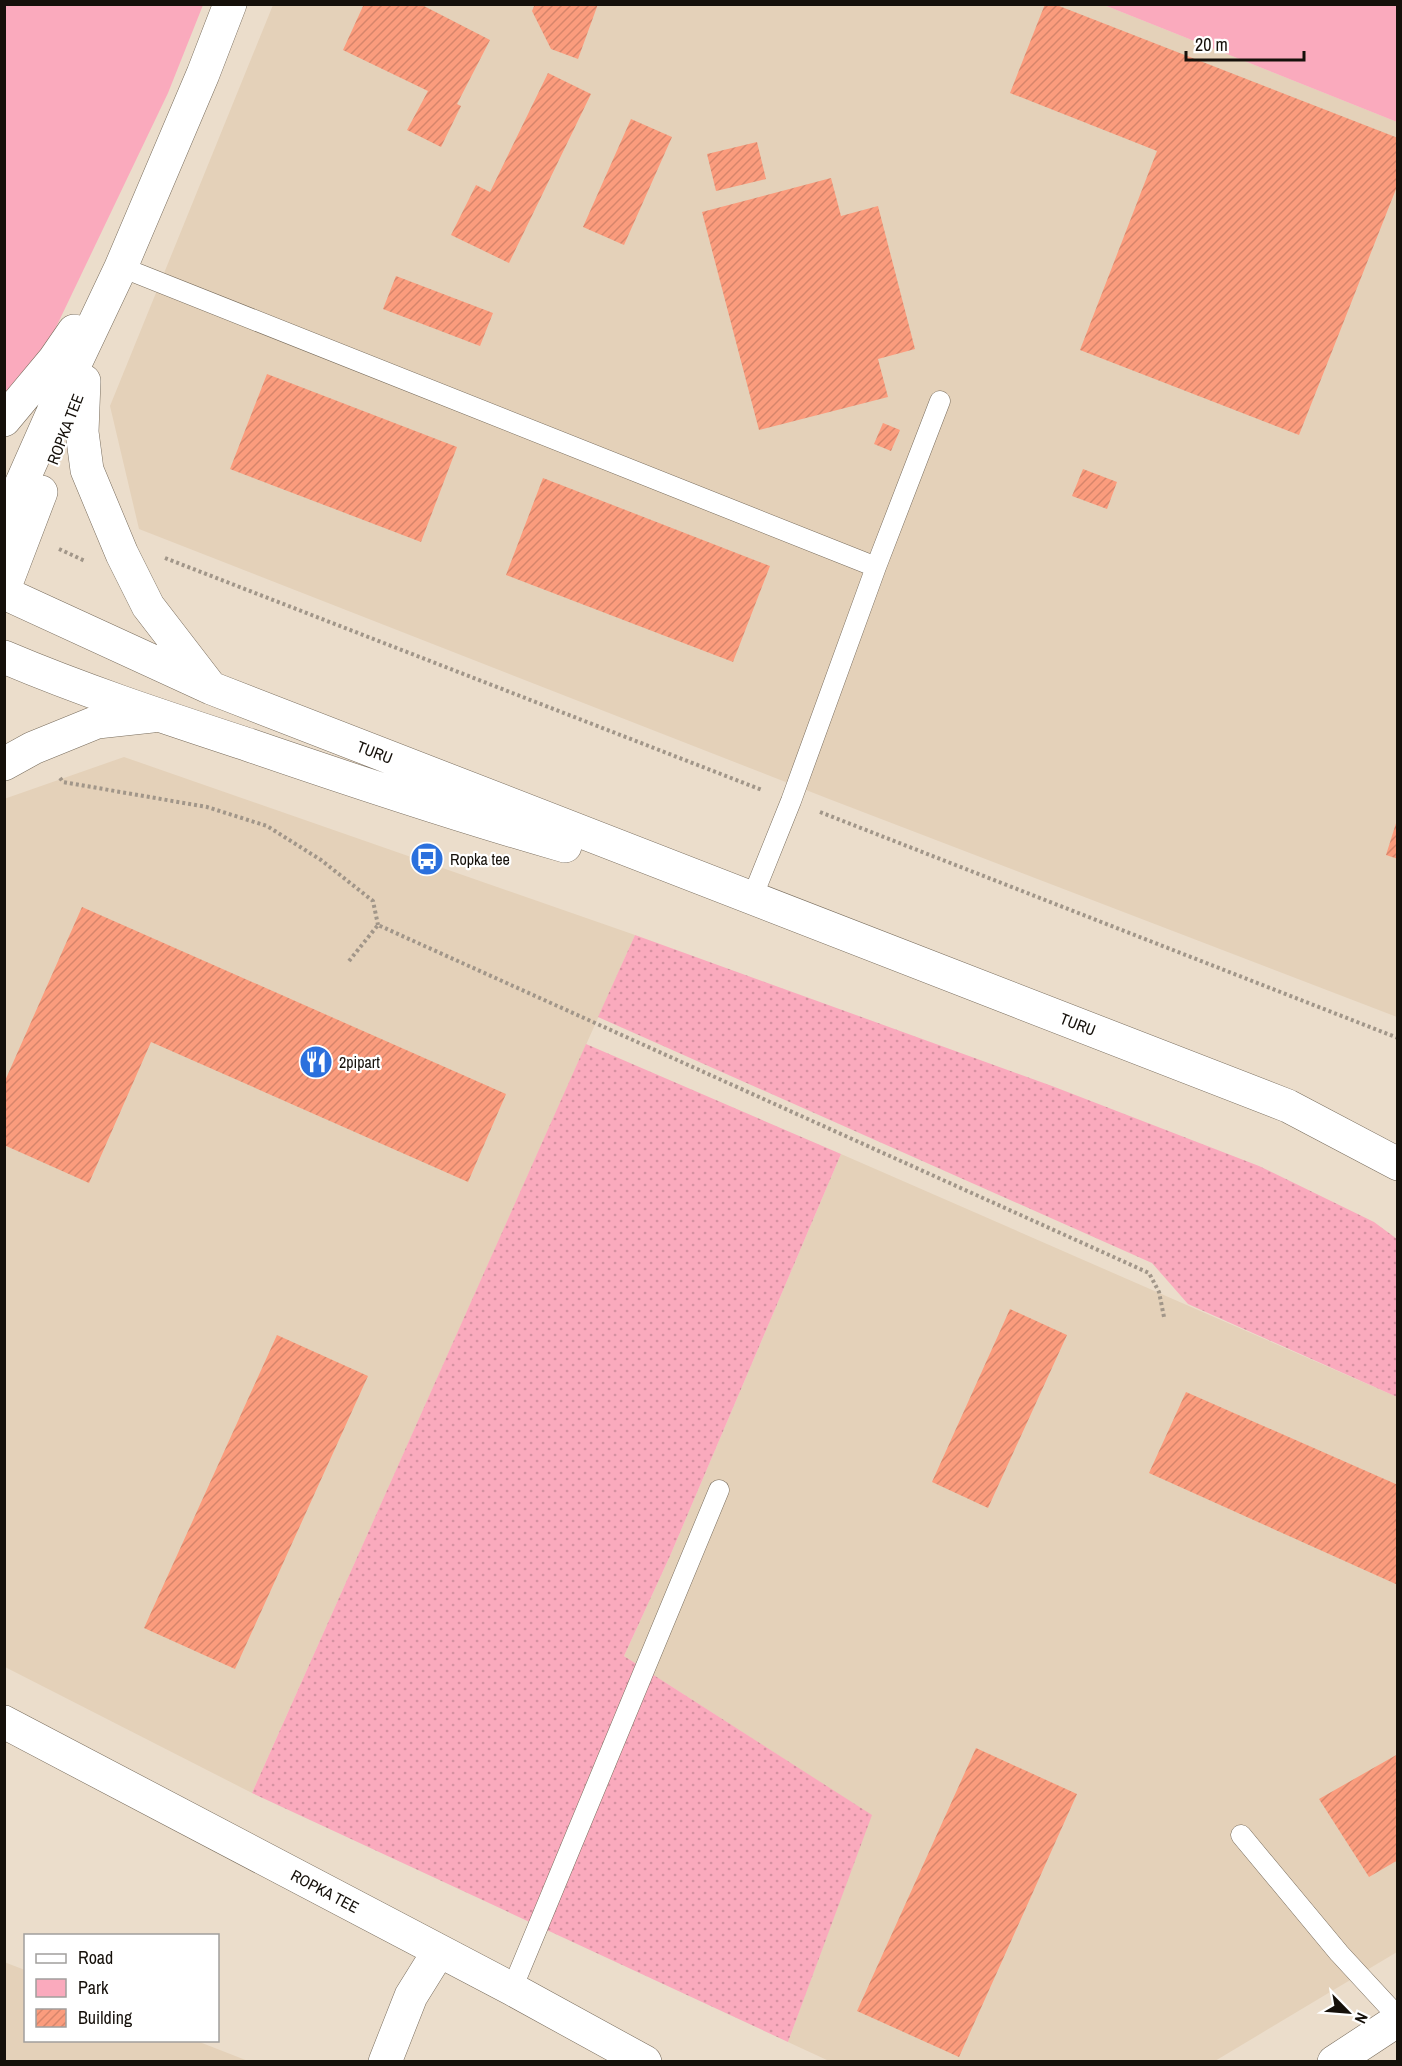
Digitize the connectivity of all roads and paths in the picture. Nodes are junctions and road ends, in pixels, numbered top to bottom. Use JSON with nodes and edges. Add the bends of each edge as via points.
{"nodes":[{"id":1,"x":230,"y":4,"type":"edge"},
{"id":2,"x":121,"y":267,"type":"junction"},
{"id":3,"x":84,"y":381,"type":"junction"},
{"id":4,"x":940,"y":401,"type":"dead end"},
{"id":5,"x":4,"y":420,"type":"edge"},
{"id":6,"x":15,"y":528,"type":"edge"},
{"id":7,"x":122,"y":555,"type":"junction"},
{"id":8,"x":876,"y":567,"type":"junction"},
{"id":9,"x":4,"y":591,"type":"edge"},
{"id":10,"x":4,"y":657,"type":"edge"},
{"id":11,"x":210,"y":688,"type":"junction"},
{"id":12,"x":158,"y":715,"type":"junction"},
{"id":13,"x":4,"y":764,"type":"edge"},
{"id":14,"x":55,"y":773,"type":"dead end"},
{"id":15,"x":791,"y":801,"type":"junction"},
{"id":16,"x":752,"y":898,"type":"junction"},
{"id":17,"x":378,"y":925,"type":"junction"},
{"id":18,"x":349,"y":961,"type":"dead end"},
{"id":19,"x":1398,"y":1038,"type":"edge"},
{"id":20,"x":1398,"y":1164,"type":"edge"},
{"id":21,"x":1164,"y":1317,"type":"dead end"},
{"id":22,"x":719,"y":1490,"type":"dead end"},
{"id":23,"x":4,"y":1722,"type":"edge"},
{"id":24,"x":1241,"y":1835,"type":"dead end"},
{"id":25,"x":439,"y":1951,"type":"junction"},
{"id":26,"x":512,"y":1989,"type":"junction"},
{"id":27,"x":1398,"y":2019,"type":"edge"},
{"id":28,"x":385,"y":2061,"type":"edge"},
{"id":29,"x":645,"y":2061,"type":"edge"},
{"id":30,"x":1334,"y":2061,"type":"edge"}],
"edges":[{"from":1,"to":2,"type":"main road","name":"ROPKA TEE"},
{"from":2,"to":3,"type":"main road","name":"ROPKA TEE"},
{"from":2,"to":5,"type":"main road","via":[[54,360]]},
{"from":2,"to":6,"type":"main road","name":"ROPKA TEE","via":[[66,383]]},
{"from":2,"to":8,"type":"lane"},
{"from":3,"to":6,"type":"main road","name":"ROPKA TEE"},
{"from":3,"to":7,"type":"main road","via":[[82,432],[87,470]]},
{"from":4,"to":8,"type":"lane"},
{"from":6,"to":7,"type":"path","via":[[88,562]]},
{"from":6,"to":9,"type":"main road","name":"ROPKA TEE"},
{"from":7,"to":11,"type":"main road","via":[[148,606]]},
{"from":7,"to":15,"type":"path","via":[[152,553]]},
{"from":8,"to":15,"type":"lane"},
{"from":9,"to":11,"type":"main road","name":"TURU"},
{"from":10,"to":12,"type":"main road","name":"TURU"},
{"from":11,"to":16,"type":"main road","name":"TURU"},
{"from":12,"to":13,"type":"main road","via":[[97,722]]},
{"from":12,"to":16,"type":"main road","name":"TURU","via":[[433,808]]},
{"from":14,"to":17,"type":"path","via":[[63,782],[207,807],[267,826],[321,860],[373,901]]},
{"from":15,"to":16,"type":"lane"},
{"from":15,"to":19,"type":"path"},
{"from":16,"to":20,"type":"main road","name":"TURU","via":[[1288,1106]]},
{"from":17,"to":18,"type":"path"},
{"from":17,"to":21,"type":"path","via":[[1149,1273],[1159,1292]]},
{"from":22,"to":26,"type":"lane"},
{"from":23,"to":25,"type":"main road","name":"ROPKA TEE"},
{"from":24,"to":27,"type":"lane"},
{"from":25,"to":26,"type":"main road","name":"ROPKA TEE"},
{"from":25,"to":28,"type":"main road","via":[[411,1996]]},
{"from":26,"to":29,"type":"main road","name":"ROPKA TEE"},
{"from":27,"to":30,"type":"main road"}]}
